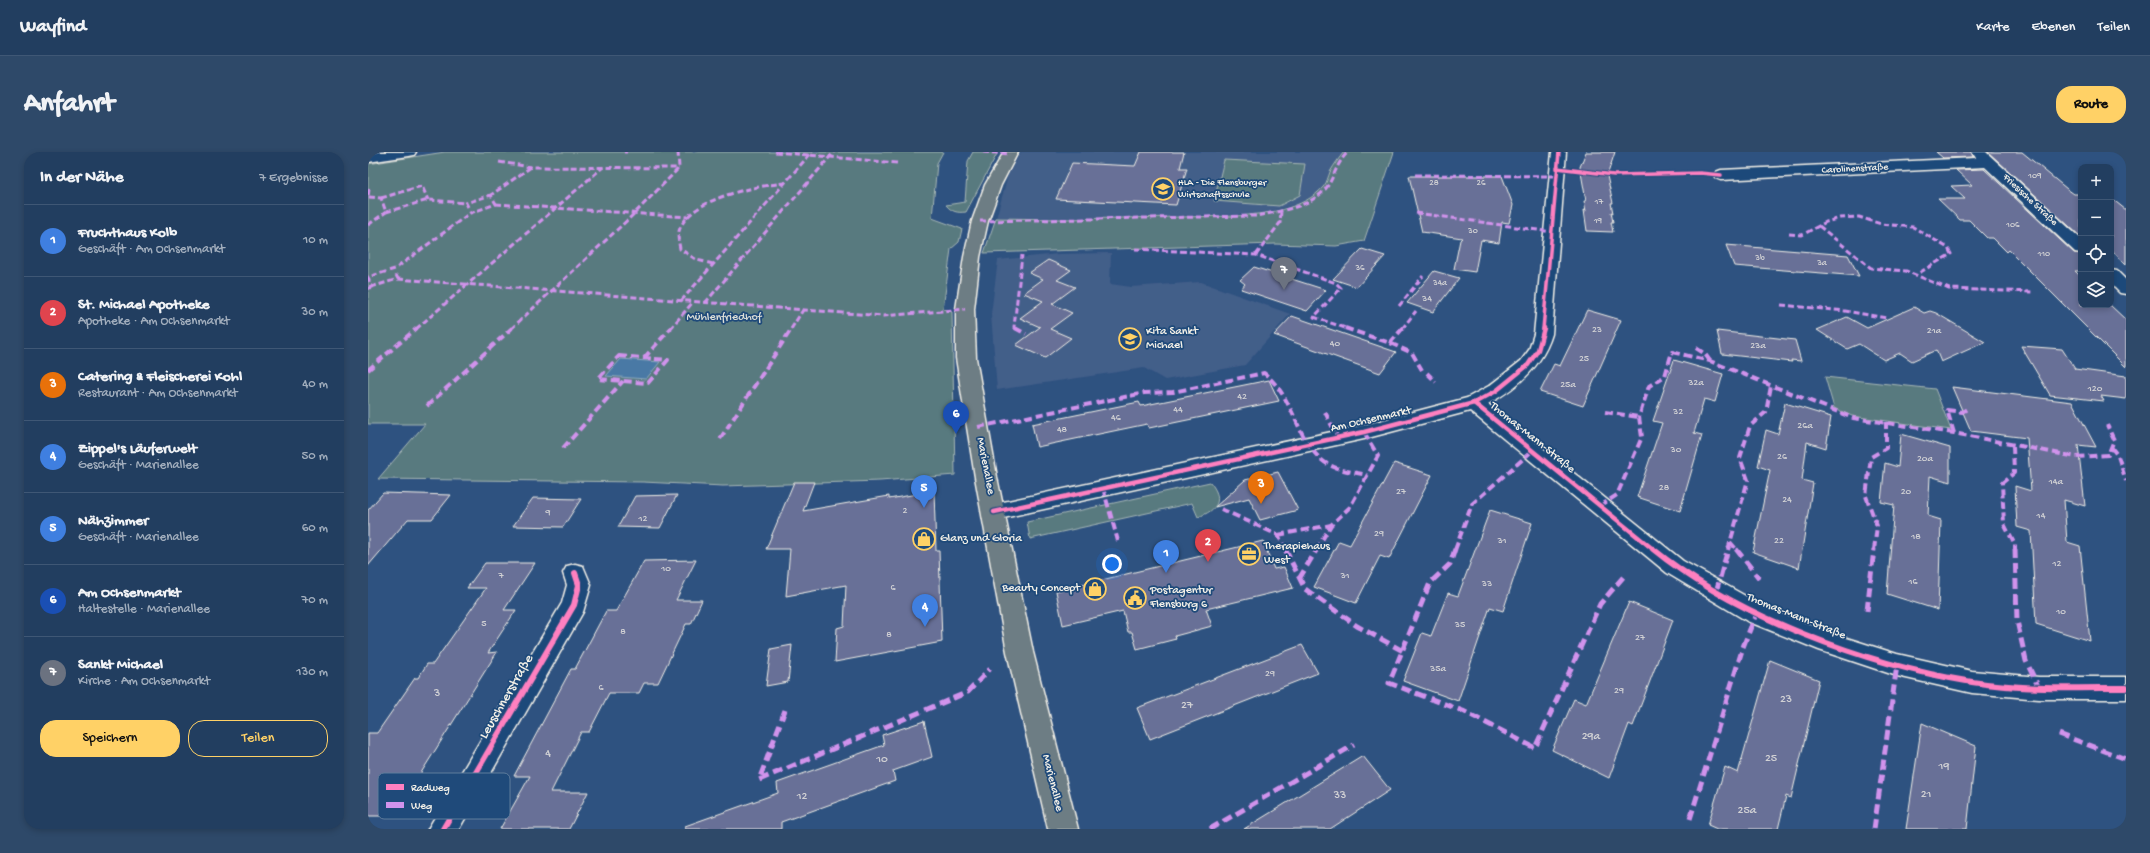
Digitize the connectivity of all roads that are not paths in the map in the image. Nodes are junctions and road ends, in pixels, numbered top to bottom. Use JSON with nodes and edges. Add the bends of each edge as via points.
{"nodes":[{"id":1,"x":409,"y":152,"type":"edge"},
{"id":2,"x":1010,"y":152,"type":"edge"},
{"id":3,"x":1559,"y":152,"type":"edge"},
{"id":4,"x":1984,"y":157,"type":"edge"},
{"id":5,"x":368,"y":158,"type":"edge"},
{"id":6,"x":1721,"y":175,"type":"dead end"},
{"id":7,"x":2078,"y":245,"type":"edge"},
{"id":8,"x":2114,"y":278,"type":"edge"},
{"id":9,"x":2126,"y":289,"type":"edge"},
{"id":10,"x":1474,"y":403,"type":"junction"},
{"id":11,"x":994,"y":512,"type":"junction"},
{"id":12,"x":575,"y":573,"type":"dead end"},
{"id":13,"x":2126,"y":688,"type":"edge"},
{"id":14,"x":476,"y":773,"type":"edge"},
{"id":15,"x":449,"y":819,"type":"edge"},
{"id":16,"x":443,"y":829,"type":"edge"},
{"id":17,"x":1063,"y":829,"type":"edge"}],
"edges":[{"from":1,"to":5,"type":"street"},
{"from":2,"to":11,"type":"main road","name":"Marienallee","via":[[993,185],[980,220],[965,308],[966,358]]},
{"from":3,"to":10,"type":"street","name":"Am Ochsenmarkt","via":[[1542,340],[1528,365],[1496,391]]},
{"from":4,"to":6,"type":"street","name":"Carolinenstraße"},
{"from":4,"to":7,"type":"street","name":"Friesische Straße"},
{"from":8,"to":9,"type":"street"},
{"from":10,"to":11,"type":"street","name":"Am Ochsenmarkt","via":[[1364,432]]},
{"from":10,"to":13,"type":"street","name":"Thomas-Mann-Straße","via":[[1675,567],[1756,614],[1828,643],[1897,665],[1972,682],[2039,688]]},
{"from":11,"to":17,"type":"main road","name":"Marienallee","via":[[1020,652]]},
{"from":12,"to":14,"type":"street","name":"Leuschnerstraße","via":[[580,585],[574,605]]},
{"from":15,"to":16,"type":"street","name":"Leuschnerstraße"}]}
